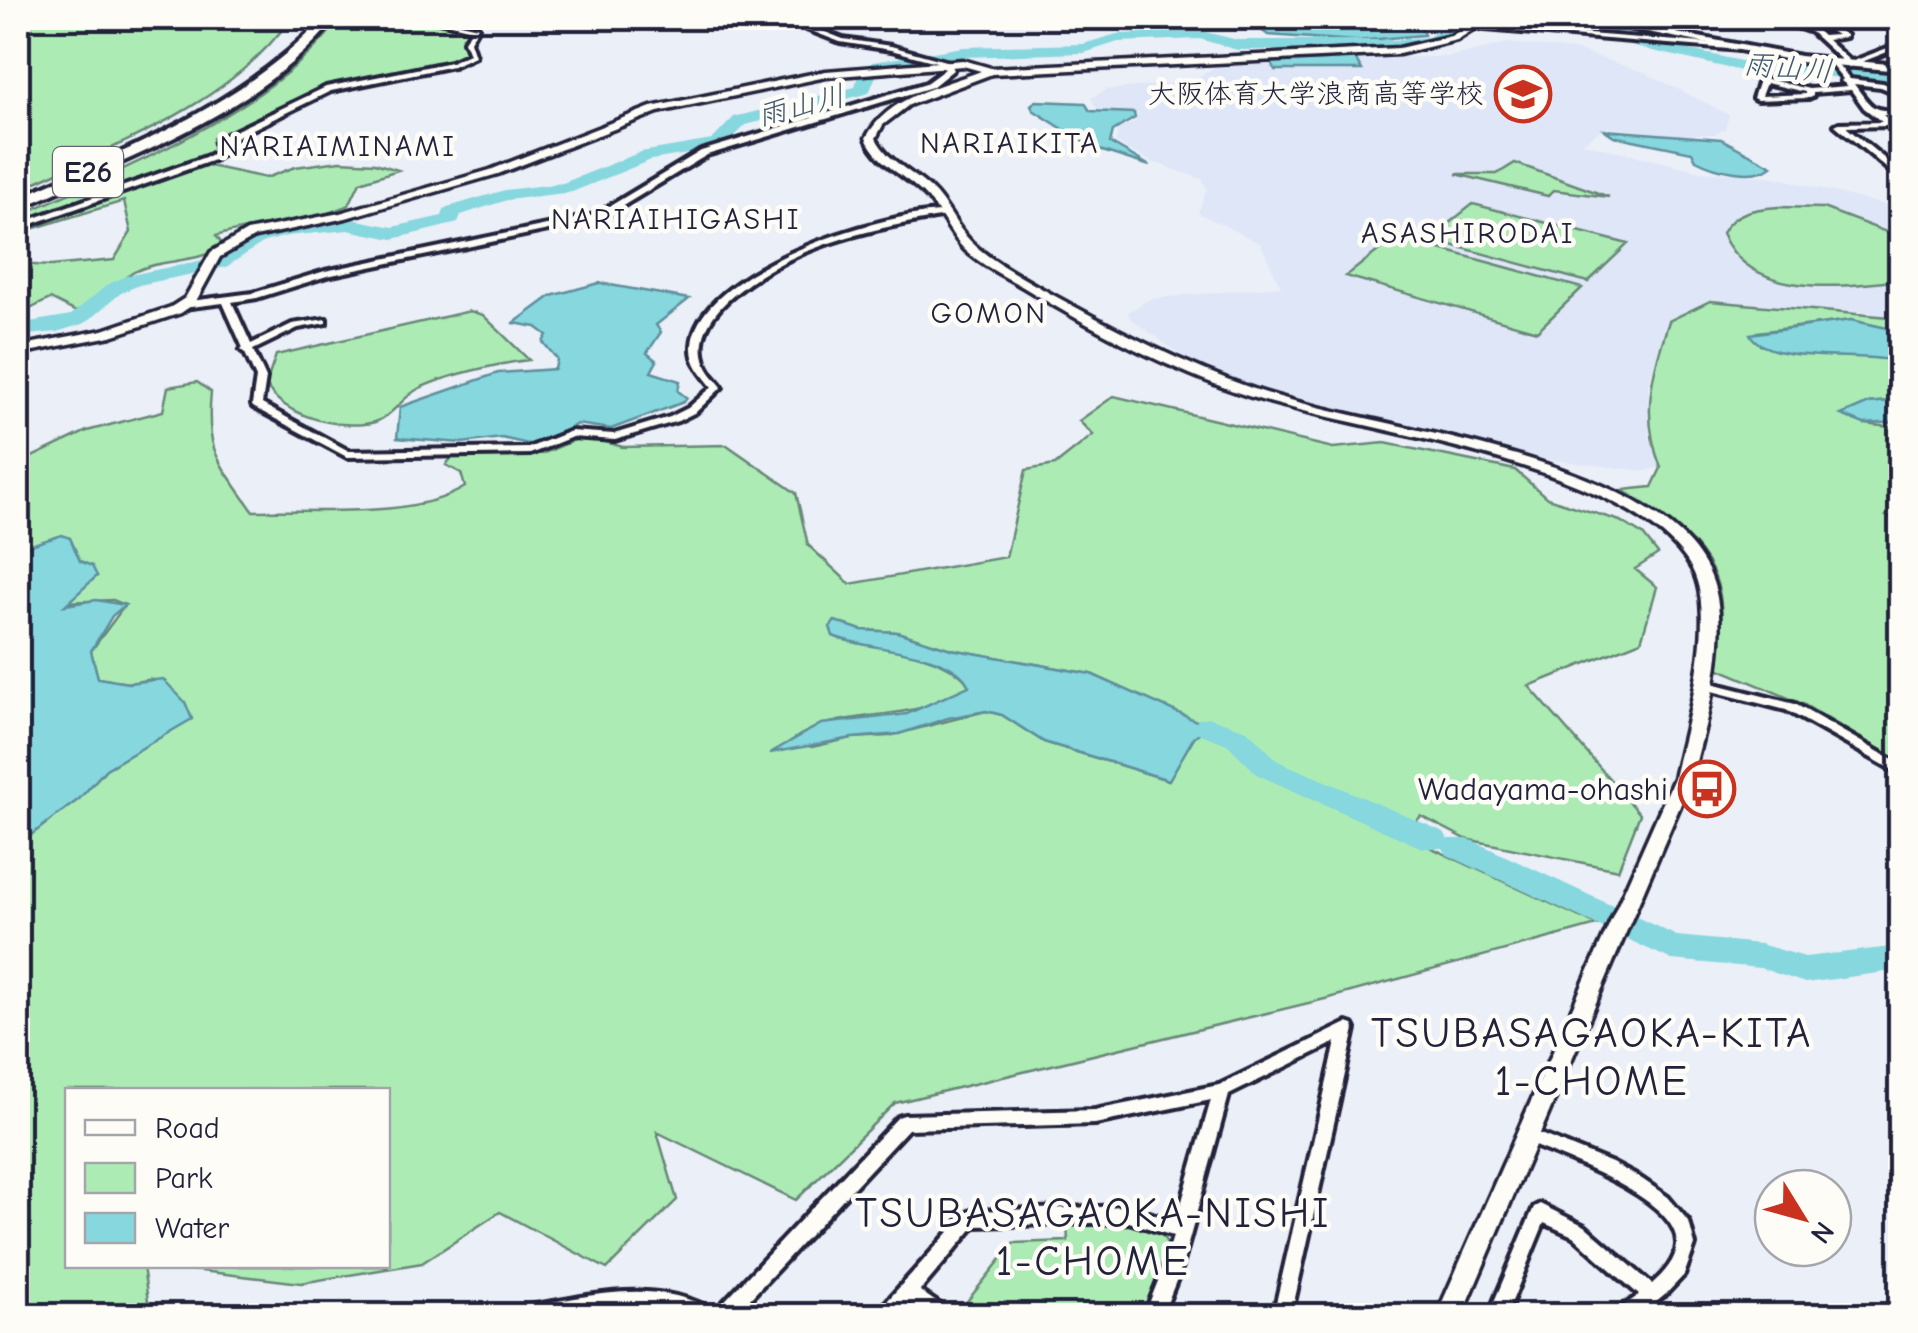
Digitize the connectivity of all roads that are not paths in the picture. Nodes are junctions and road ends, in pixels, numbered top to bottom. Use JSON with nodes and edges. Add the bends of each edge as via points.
{"nodes":[{"id":1,"x":316,"y":18,"type":"edge"},
{"id":2,"x":330,"y":18,"type":"edge"},
{"id":3,"x":430,"y":18,"type":"edge"},
{"id":4,"x":750,"y":18,"type":"edge"},
{"id":5,"x":1582,"y":18,"type":"edge"},
{"id":6,"x":1658,"y":18,"type":"edge"},
{"id":7,"x":1707,"y":18,"type":"edge"},
{"id":8,"x":1866,"y":18,"type":"edge"},
{"id":9,"x":1481,"y":23,"type":"edge"},
{"id":10,"x":1793,"y":24,"type":"dead end"},
{"id":11,"x":1808,"y":29,"type":"junction"},
{"id":12,"x":1900,"y":30,"type":"edge"},
{"id":13,"x":1671,"y":33,"type":"junction"},
{"id":14,"x":1643,"y":34,"type":"junction"},
{"id":15,"x":1822,"y":38,"type":"junction"},
{"id":16,"x":1900,"y":45,"type":"edge"},
{"id":17,"x":1741,"y":48,"type":"junction"},
{"id":18,"x":947,"y":63,"type":"junction"},
{"id":19,"x":1900,"y":68,"type":"edge"},
{"id":20,"x":991,"y":72,"type":"junction"},
{"id":21,"x":1844,"y":73,"type":"junction"},
{"id":22,"x":1810,"y":91,"type":"junction"},
{"id":23,"x":1900,"y":93,"type":"edge"},
{"id":24,"x":203,"y":109,"type":"junction"},
{"id":25,"x":1876,"y":113,"type":"junction"},
{"id":26,"x":1900,"y":113,"type":"edge"},
{"id":27,"x":1890,"y":124,"type":"junction"},
{"id":28,"x":1900,"y":131,"type":"edge"},
{"id":29,"x":151,"y":137,"type":"junction"},
{"id":30,"x":1900,"y":170,"type":"edge"},
{"id":31,"x":18,"y":194,"type":"edge"},
{"id":32,"x":18,"y":203,"type":"edge"},
{"id":33,"x":943,"y":214,"type":"junction"},
{"id":34,"x":18,"y":227,"type":"edge"},
{"id":35,"x":226,"y":300,"type":"junction"},
{"id":36,"x":184,"y":305,"type":"junction"},
{"id":37,"x":324,"y":320,"type":"dead end"},
{"id":38,"x":18,"y":350,"type":"edge"},
{"id":39,"x":246,"y":350,"type":"junction"},
{"id":40,"x":1704,"y":684,"type":"junction"},
{"id":41,"x":1900,"y":770,"type":"edge"},
{"id":42,"x":1222,"y":1091,"type":"junction"},
{"id":43,"x":1528,"y":1136,"type":"junction"},
{"id":44,"x":1183,"y":1232,"type":"junction"},
{"id":45,"x":906,"y":1292,"type":"junction"},
{"id":46,"x":1651,"y":1294,"type":"junction"},
{"id":47,"x":520,"y":1316,"type":"edge"},
{"id":48,"x":708,"y":1316,"type":"edge"},
{"id":49,"x":722,"y":1316,"type":"edge"},
{"id":50,"x":886,"y":1316,"type":"edge"},
{"id":51,"x":941,"y":1316,"type":"edge"},
{"id":52,"x":1153,"y":1316,"type":"edge"},
{"id":53,"x":1282,"y":1316,"type":"edge"},
{"id":54,"x":1448,"y":1316,"type":"edge"},
{"id":55,"x":1497,"y":1316,"type":"edge"},
{"id":56,"x":1625,"y":1316,"type":"edge"}],
"edges":[{"from":1,"to":24,"type":"highway","number":"E26"},
{"from":2,"to":24,"type":"highway","number":"E26","via":[[288,59]]},
{"from":3,"to":34,"type":"street","via":[[476,28],[467,41],[472,55],[314,95],[223,140],[226,150],[211,158]]},
{"from":4,"to":18,"type":"street"},
{"from":5,"to":14,"type":"main road"},
{"from":6,"to":14,"type":"street"},
{"from":7,"to":13,"type":"street"},
{"from":8,"to":12,"type":"street"},
{"from":9,"to":14,"type":"street","via":[[1623,38]]},
{"from":9,"to":20,"type":"street","via":[[1443,42],[1380,53]]},
{"from":10,"to":11,"type":"street"},
{"from":11,"to":15,"type":"street"},
{"from":11,"to":15,"type":"street","via":[[1825,26],[1844,36]]},
{"from":13,"to":14,"type":"main road"},
{"from":13,"to":17,"type":"main road"},
{"from":14,"to":17,"type":"street"},
{"from":15,"to":21,"type":"street"},
{"from":16,"to":21,"type":"street"},
{"from":17,"to":21,"type":"main road"},
{"from":18,"to":20,"type":"street"},
{"from":18,"to":35,"type":"street","via":[[945,76],[929,85],[694,158],[598,218]]},
{"from":18,"to":36,"type":"street","via":[[798,77],[674,104],[494,172],[342,216],[266,230],[215,255]]},
{"from":19,"to":21,"type":"main road"},
{"from":20,"to":33,"type":"street","via":[[905,103],[873,131],[874,146],[930,193]]},
{"from":21,"to":22,"type":"street"},
{"from":21,"to":23,"type":"street"},
{"from":21,"to":25,"type":"street"},
{"from":22,"to":22,"type":"street","via":[[1809,96],[1757,98],[1763,80]]},
{"from":24,"to":29,"type":"highway","number":"E26"},
{"from":25,"to":26,"type":"street"},
{"from":25,"to":27,"type":"street"},
{"from":27,"to":28,"type":"street"},
{"from":27,"to":30,"type":"street","via":[[1839,125]]},
{"from":29,"to":31,"type":"highway","number":"E26"},
{"from":29,"to":32,"type":"highway","number":"E26"},
{"from":33,"to":39,"type":"street","via":[[900,219],[800,251],[762,272],[715,308],[696,336],[698,367],[718,387],[692,410],[615,437],[578,432],[530,451],[347,454],[260,410],[261,378]]},
{"from":33,"to":40,"type":"street","via":[[986,260],[1177,363],[1326,416],[1547,469],[1649,514],[1687,549],[1708,590]]},
{"from":35,"to":36,"type":"street"},
{"from":35,"to":39,"type":"street"},
{"from":36,"to":38,"type":"street","via":[[116,330]]},
{"from":37,"to":39,"type":"street"},
{"from":40,"to":41,"type":"street","via":[[1790,707]]},
{"from":40,"to":43,"type":"street","via":[[1664,828]]},
{"from":42,"to":44,"type":"street"},
{"from":42,"to":49,"type":"street","via":[[1095,1117],[904,1122]]},
{"from":42,"to":53,"type":"street","via":[[1347,1029]]},
{"from":43,"to":46,"type":"street","via":[[1640,1186],[1673,1212],[1682,1226],[1683,1259]]},
{"from":43,"to":54,"type":"street"},
{"from":44,"to":45,"type":"street","via":[[1128,1214],[970,1219]]},
{"from":44,"to":52,"type":"street"},
{"from":45,"to":50,"type":"street"},
{"from":45,"to":51,"type":"street"},
{"from":46,"to":55,"type":"street","via":[[1580,1231],[1540,1212]]},
{"from":46,"to":56,"type":"street"},
{"from":47,"to":48,"type":"street","via":[[646,1298],[685,1302]]}]}
